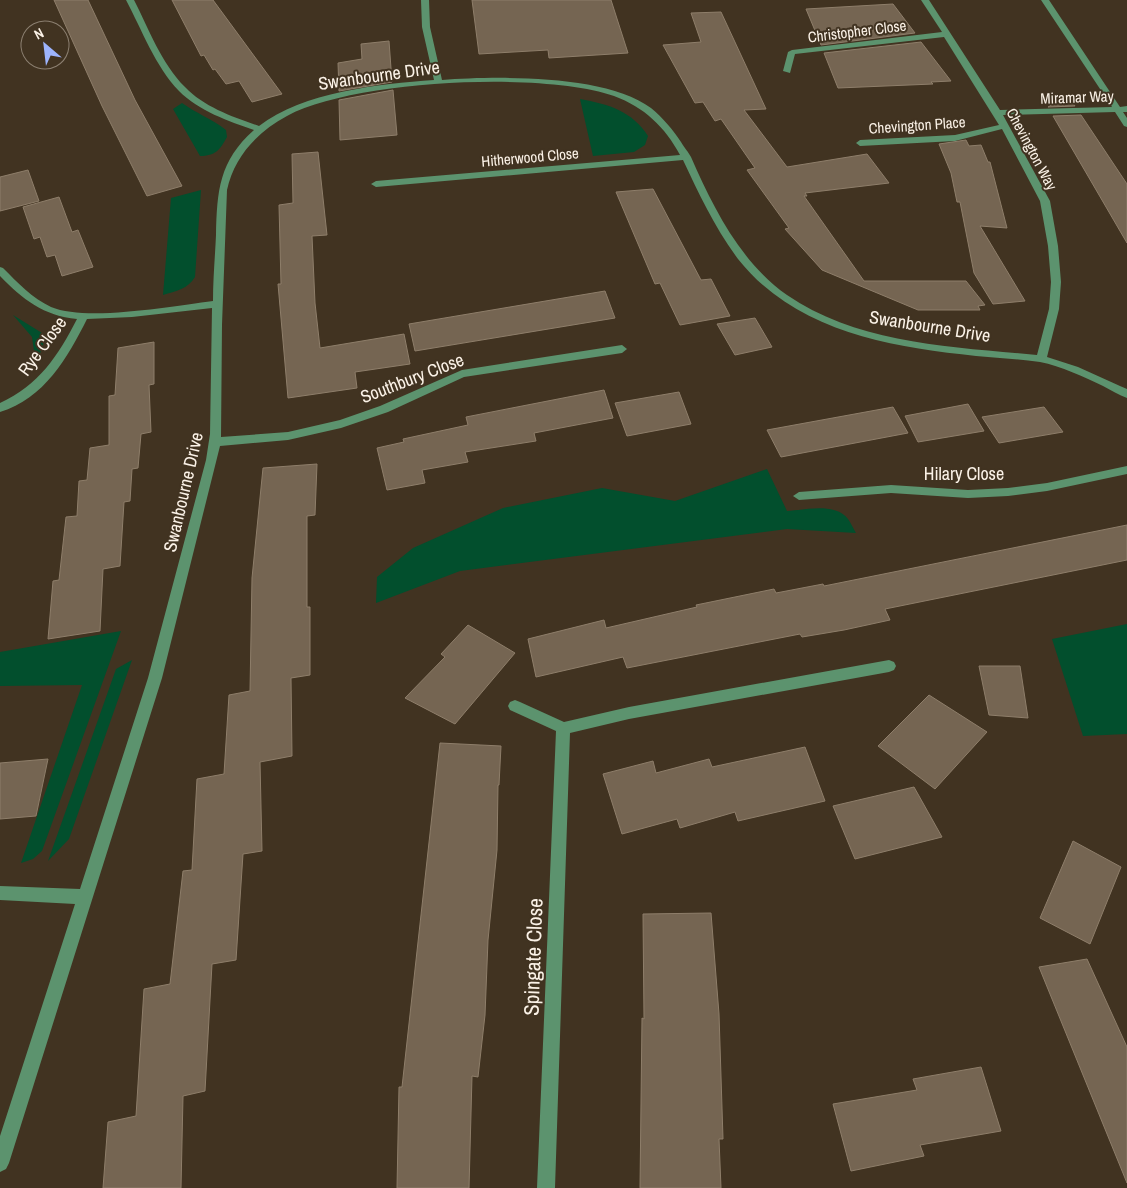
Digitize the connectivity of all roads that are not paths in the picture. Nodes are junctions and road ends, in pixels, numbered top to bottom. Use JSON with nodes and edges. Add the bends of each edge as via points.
{"nodes":[{"id":1,"x":130,"y":0,"type":"edge"},
{"id":2,"x":425,"y":0,"type":"edge"},
{"id":3,"x":925,"y":0,"type":"edge"},
{"id":4,"x":1045,"y":0,"type":"edge"},
{"id":5,"x":946,"y":34,"type":"junction"},
{"id":6,"x":787,"y":71,"type":"dead end"},
{"id":7,"x":438,"y":82,"type":"junction"},
{"id":8,"x":1116,"y":109,"type":"junction"},
{"id":9,"x":1127,"y":109,"type":"edge"},
{"id":10,"x":998,"y":113,"type":"junction"},
{"id":11,"x":1127,"y":124,"type":"edge"},
{"id":12,"x":1004,"y":126,"type":"junction"},
{"id":13,"x":259,"y":129,"type":"junction"},
{"id":14,"x":860,"y":143,"type":"dead end"},
{"id":15,"x":687,"y":157,"type":"junction"},
{"id":16,"x":376,"y":184,"type":"dead end"},
{"id":17,"x":0,"y":270,"type":"edge"},
{"id":18,"x":217,"y":304,"type":"junction"},
{"id":19,"x":83,"y":317,"type":"junction"},
{"id":20,"x":622,"y":349,"type":"dead end"},
{"id":21,"x":1041,"y":359,"type":"junction"},
{"id":22,"x":1127,"y":394,"type":"edge"},
{"id":23,"x":0,"y":408,"type":"edge"},
{"id":24,"x":215,"y":442,"type":"junction"},
{"id":25,"x":1127,"y":470,"type":"edge"},
{"id":26,"x":798,"y":496,"type":"dead end"},
{"id":27,"x":889,"y":666,"type":"dead end"},
{"id":28,"x":515,"y":706,"type":"dead end"},
{"id":29,"x":563,"y":728,"type":"junction"},
{"id":30,"x":0,"y":893,"type":"edge"},
{"id":31,"x":84,"y":897,"type":"junction"},
{"id":32,"x":0,"y":1163,"type":"edge"},
{"id":33,"x":546,"y":1188,"type":"edge"}],
"edges":[{"from":1,"to":13,"type":"street","via":[[173,78],[183,90],[233,120]]},
{"from":2,"to":7,"type":"street","via":[[426,26]]},
{"from":3,"to":5,"type":"street","name":"Chevington Way"},
{"from":4,"to":8,"type":"street"},
{"from":5,"to":6,"type":"street","name":"Christopher Close","via":[[792,52]]},
{"from":5,"to":10,"type":"street","name":"Chevington Way"},
{"from":7,"to":13,"type":"street","name":"Swanbourne Drive","via":[[311,102]]},
{"from":7,"to":15,"type":"street","name":"Swanbourne Drive","via":[[528,80],[606,90],[643,106],[657,118]]},
{"from":8,"to":9,"type":"street","name":"Miramar Way"},
{"from":8,"to":10,"type":"street","name":"Miramar Way"},
{"from":8,"to":11,"type":"street"},
{"from":10,"to":12,"type":"street","name":"Chevington Way"},
{"from":12,"to":14,"type":"street","name":"Chevington Place","via":[[955,138]]},
{"from":12,"to":21,"type":"street","name":"Chevington Way","via":[[1044,201],[1053,246],[1054,309]]},
{"from":13,"to":18,"type":"street","name":"Swanbourne Drive","via":[[236,156],[224,184]]},
{"from":15,"to":16,"type":"street","name":"Hitherwood Close"},
{"from":15,"to":21,"type":"street","name":"Swanbourne Drive","via":[[718,222],[742,258],[762,279],[799,307],[850,330],[876,337],[909,344]]},
{"from":17,"to":19,"type":"street","via":[[24,295],[51,311]]},
{"from":18,"to":19,"type":"street"},
{"from":18,"to":24,"type":"street","name":"Swanbourne Drive"},
{"from":19,"to":23,"type":"street","name":"Rye Close","via":[[50,371],[30,392]]},
{"from":20,"to":24,"type":"street","name":"Southbury Close","via":[[462,374],[384,409],[341,424],[288,436]]},
{"from":21,"to":22,"type":"street","name":"Swanbourne Drive","via":[[1081,371]]},
{"from":24,"to":31,"type":"street","name":"Swanbourne Drive","via":[[155,678]]},
{"from":25,"to":26,"type":"street","name":"Hilary Close","via":[[1008,492],[968,494],[891,490]]},
{"from":27,"to":29,"type":"street"},
{"from":28,"to":29,"type":"street"},
{"from":29,"to":33,"type":"street","name":"Spingate Close"},
{"from":30,"to":31,"type":"street"},
{"from":31,"to":32,"type":"street","name":"Swanbourne Drive"}]}
